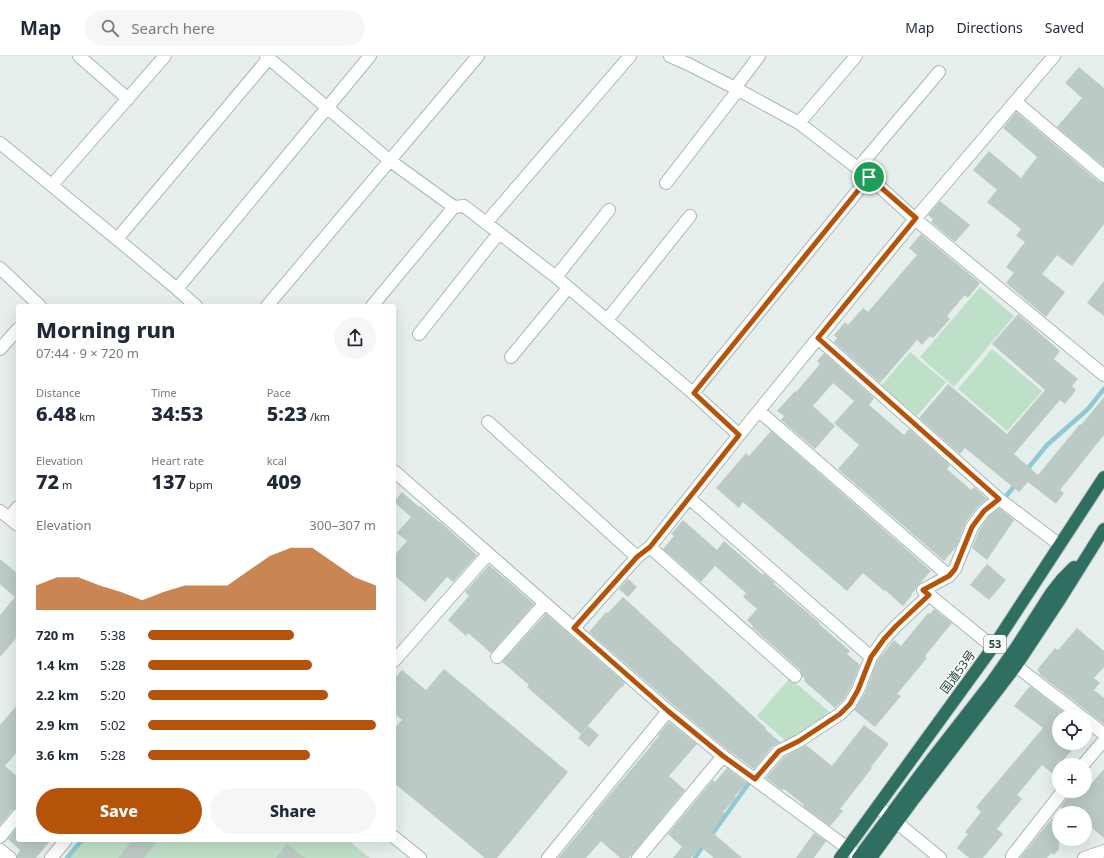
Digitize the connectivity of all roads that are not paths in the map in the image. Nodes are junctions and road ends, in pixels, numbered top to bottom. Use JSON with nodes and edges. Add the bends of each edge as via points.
{"nodes":[{"id":1,"x":79,"y":56,"type":"edge"},
{"id":2,"x":166,"y":56,"type":"edge"},
{"id":3,"x":370,"y":56,"type":"edge"},
{"id":4,"x":478,"y":56,"type":"edge"},
{"id":5,"x":630,"y":56,"type":"edge"},
{"id":6,"x":670,"y":56,"type":"edge"},
{"id":7,"x":758,"y":56,"type":"edge"},
{"id":8,"x":856,"y":56,"type":"edge"},
{"id":9,"x":1054,"y":56,"type":"edge"},
{"id":10,"x":267,"y":57,"type":"edge"},
{"id":11,"x":693,"y":60,"type":"edge"},
{"id":12,"x":939,"y":72,"type":"dead end"},
{"id":13,"x":737,"y":89,"type":"junction"},
{"id":14,"x":128,"y":99,"type":"junction"},
{"id":15,"x":1016,"y":102,"type":"junction"},
{"id":16,"x":328,"y":109,"type":"junction"},
{"id":17,"x":798,"y":123,"type":"junction"},
{"id":18,"x":0,"y":143,"type":"edge"},
{"id":19,"x":389,"y":160,"type":"junction"},
{"id":20,"x":858,"y":168,"type":"junction"},
{"id":21,"x":1104,"y":176,"type":"edge"},
{"id":22,"x":869,"y":177,"type":"junction"},
{"id":23,"x":666,"y":183,"type":"dead end"},
{"id":24,"x":52,"y":185,"type":"junction"},
{"id":25,"x":454,"y":207,"type":"junction"},
{"id":26,"x":609,"y":210,"type":"dead end"},
{"id":27,"x":690,"y":216,"type":"dead end"},
{"id":28,"x":916,"y":218,"type":"junction"},
{"id":29,"x":486,"y":223,"type":"junction"},
{"id":30,"x":499,"y":233,"type":"junction"},
{"id":31,"x":117,"y":239,"type":"junction"},
{"id":32,"x":0,"y":268,"type":"edge"},
{"id":33,"x":556,"y":277,"type":"junction"},
{"id":34,"x":568,"y":288,"type":"junction"},
{"id":35,"x":177,"y":289,"type":"junction"},
{"id":36,"x":183,"y":302,"type":"edge"},
{"id":37,"x":38,"y":304,"type":"edge"},
{"id":38,"x":269,"y":304,"type":"edge"},
{"id":39,"x":374,"y":304,"type":"edge"},
{"id":40,"x":607,"y":320,"type":"junction"},
{"id":41,"x":16,"y":331,"type":"edge"},
{"id":42,"x":419,"y":334,"type":"dead end"},
{"id":43,"x":818,"y":338,"type":"junction"},
{"id":44,"x":0,"y":349,"type":"edge"},
{"id":45,"x":511,"y":357,"type":"dead end"},
{"id":46,"x":1104,"y":375,"type":"edge"},
{"id":47,"x":694,"y":393,"type":"junction"},
{"id":48,"x":759,"y":411,"type":"junction"},
{"id":49,"x":488,"y":422,"type":"dead end"},
{"id":50,"x":739,"y":435,"type":"junction"},
{"id":51,"x":396,"y":473,"type":"edge"},
{"id":52,"x":1104,"y":477,"type":"edge"},
{"id":53,"x":689,"y":498,"type":"junction"},
{"id":54,"x":999,"y":499,"type":"junction"},
{"id":55,"x":16,"y":509,"type":"edge"},
{"id":56,"x":9,"y":518,"type":"edge"},
{"id":57,"x":1104,"y":529,"type":"edge"},
{"id":58,"x":1060,"y":545,"type":"junction"},
{"id":59,"x":650,"y":547,"type":"junction"},
{"id":60,"x":488,"y":554,"type":"junction"},
{"id":61,"x":637,"y":557,"type":"junction"},
{"id":62,"x":1086,"y":557,"type":"junction"},
{"id":63,"x":949,"y":576,"type":"junction"},
{"id":64,"x":929,"y":595,"type":"junction"},
{"id":65,"x":545,"y":603,"type":"junction"},
{"id":66,"x":574,"y":628,"type":"junction"},
{"id":67,"x":993,"y":647,"type":"junction"},
{"id":68,"x":497,"y":657,"type":"dead end"},
{"id":69,"x":871,"y":657,"type":"junction"},
{"id":70,"x":396,"y":660,"type":"edge"},
{"id":71,"x":1016,"y":666,"type":"junction"},
{"id":72,"x":795,"y":676,"type":"dead end"},
{"id":73,"x":1073,"y":710,"type":"edge"},
{"id":74,"x":668,"y":711,"type":"junction"},
{"id":75,"x":1092,"y":725,"type":"edge"},
{"id":76,"x":1104,"y":734,"type":"edge"},
{"id":77,"x":1104,"y":741,"type":"edge"},
{"id":78,"x":723,"y":756,"type":"junction"},
{"id":79,"x":1090,"y":758,"type":"edge"},
{"id":80,"x":755,"y":779,"type":"junction"},
{"id":81,"x":1058,"y":798,"type":"edge"},
{"id":82,"x":878,"y":807,"type":"junction"},
{"id":83,"x":16,"y":817,"type":"edge"},
{"id":84,"x":893,"y":819,"type":"junction"},
{"id":85,"x":0,"y":837,"type":"edge"},
{"id":86,"x":396,"y":839,"type":"edge"},
{"id":87,"x":64,"y":842,"type":"edge"},
{"id":88,"x":0,"y":850,"type":"edge"},
{"id":89,"x":1104,"y":851,"type":"edge"},
{"id":90,"x":844,"y":853,"type":"edge"},
{"id":91,"x":10,"y":858,"type":"edge"},
{"id":92,"x":51,"y":858,"type":"edge"},
{"id":93,"x":420,"y":858,"type":"edge"},
{"id":94,"x":548,"y":858,"type":"edge"},
{"id":95,"x":638,"y":858,"type":"edge"},
{"id":96,"x":862,"y":858,"type":"edge"},
{"id":97,"x":940,"y":858,"type":"edge"},
{"id":98,"x":1012,"y":858,"type":"edge"},
{"id":99,"x":1084,"y":858,"type":"edge"}],
"edges":[{"from":1,"to":14,"type":"street"},
{"from":2,"to":14,"type":"street"},
{"from":3,"to":16,"type":"street"},
{"from":4,"to":19,"type":"street"},
{"from":5,"to":29,"type":"street"},
{"from":6,"to":11,"type":"street"},
{"from":7,"to":13,"type":"street"},
{"from":8,"to":17,"type":"street"},
{"from":9,"to":15,"type":"street"},
{"from":10,"to":16,"type":"street"},
{"from":10,"to":31,"type":"street"},
{"from":11,"to":13,"type":"street"},
{"from":12,"to":20,"type":"street"},
{"from":13,"to":17,"type":"street"},
{"from":13,"to":23,"type":"street"},
{"from":14,"to":24,"type":"street"},
{"from":15,"to":21,"type":"street"},
{"from":15,"to":28,"type":"street"},
{"from":16,"to":19,"type":"street"},
{"from":16,"to":35,"type":"street"},
{"from":17,"to":20,"type":"street"},
{"from":18,"to":24,"type":"street"},
{"from":19,"to":25,"type":"street"},
{"from":19,"to":38,"type":"street"},
{"from":20,"to":22,"type":"street"},
{"from":22,"to":28,"type":"street"},
{"from":22,"to":47,"type":"street"},
{"from":24,"to":31,"type":"street"},
{"from":25,"to":29,"type":"street","via":[[464,206]]},
{"from":25,"to":39,"type":"street"},
{"from":26,"to":33,"type":"street"},
{"from":27,"to":40,"type":"street"},
{"from":28,"to":43,"type":"street"},
{"from":28,"to":46,"type":"street"},
{"from":29,"to":30,"type":"street"},
{"from":30,"to":33,"type":"street"},
{"from":30,"to":42,"type":"street"},
{"from":31,"to":35,"type":"street"},
{"from":32,"to":37,"type":"street"},
{"from":33,"to":34,"type":"street"},
{"from":34,"to":40,"type":"street"},
{"from":34,"to":45,"type":"street"},
{"from":35,"to":36,"type":"street"},
{"from":40,"to":47,"type":"street"},
{"from":41,"to":44,"type":"street"},
{"from":43,"to":48,"type":"street"},
{"from":43,"to":54,"type":"street"},
{"from":47,"to":50,"type":"street"},
{"from":48,"to":50,"type":"street"},
{"from":48,"to":63,"type":"street"},
{"from":49,"to":61,"type":"street"},
{"from":50,"to":53,"type":"street"},
{"from":51,"to":60,"type":"street"},
{"from":52,"to":58,"type":"highway","name":"国道53号","number":"53"},
{"from":53,"to":59,"type":"street"},
{"from":53,"to":69,"type":"street"},
{"from":54,"to":58,"type":"street"},
{"from":54,"to":63,"type":"street","via":[[984,511],[972,527],[955,569]]},
{"from":55,"to":56,"type":"street"},
{"from":57,"to":62,"type":"highway","number":"53"},
{"from":58,"to":67,"type":"highway","name":"国道53号","number":"53"},
{"from":59,"to":61,"type":"street"},
{"from":59,"to":72,"type":"street"},
{"from":60,"to":65,"type":"street"},
{"from":60,"to":70,"type":"street"},
{"from":61,"to":66,"type":"street"},
{"from":62,"to":71,"type":"highway","number":"53"},
{"from":62,"to":84,"type":"highway","number":"53","via":[[1051,593],[1017,646]]},
{"from":63,"to":64,"type":"street","via":[[923,590]]},
{"from":64,"to":67,"type":"street"},
{"from":64,"to":69,"type":"street","via":[[896,626]]},
{"from":65,"to":66,"type":"street"},
{"from":65,"to":68,"type":"street"},
{"from":66,"to":74,"type":"street"},
{"from":67,"to":82,"type":"highway","name":"国道53号","number":"53"},
{"from":69,"to":80,"type":"street","via":[[850,704],[840,714],[779,751]]},
{"from":71,"to":73,"type":"street"},
{"from":71,"to":84,"type":"highway","number":"53"},
{"from":74,"to":78,"type":"street"},
{"from":74,"to":94,"type":"street"},
{"from":75,"to":76,"type":"street"},
{"from":77,"to":79,"type":"street"},
{"from":78,"to":80,"type":"street"},
{"from":78,"to":95,"type":"street"},
{"from":80,"to":90,"type":"street"},
{"from":81,"to":98,"type":"street"},
{"from":82,"to":84,"type":"street"},
{"from":82,"to":90,"type":"highway","name":"国道53号","number":"53"},
{"from":83,"to":85,"type":"street"},
{"from":84,"to":96,"type":"highway","number":"53"},
{"from":84,"to":97,"type":"street"},
{"from":86,"to":93,"type":"street"},
{"from":87,"to":92,"type":"street"},
{"from":88,"to":91,"type":"street"},
{"from":89,"to":99,"type":"street"},
{"from":90,"to":96,"type":"street"}]}
